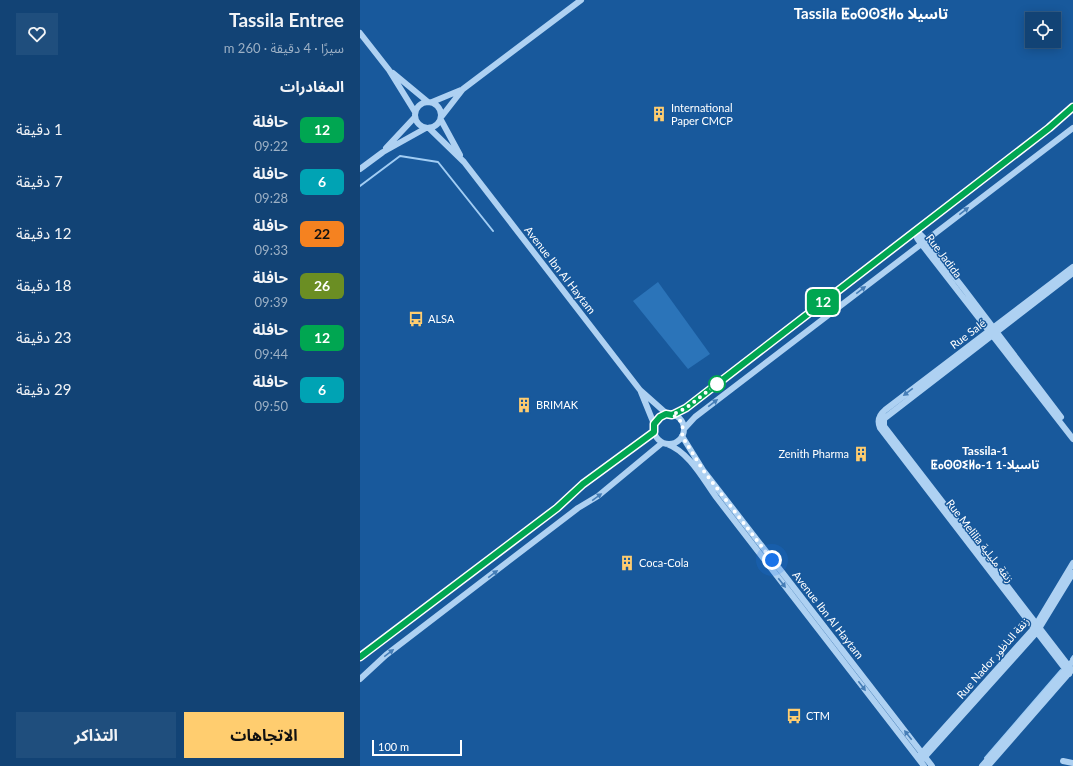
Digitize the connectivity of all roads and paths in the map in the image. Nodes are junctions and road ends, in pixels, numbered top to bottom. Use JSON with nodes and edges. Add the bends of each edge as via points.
{"nodes":[{"id":1,"x":581,"y":0,"type":"edge"},
{"id":2,"x":360,"y":33,"type":"edge"},
{"id":3,"x":389,"y":70,"type":"junction"},
{"id":4,"x":463,"y":89,"type":"junction"},
{"id":5,"x":430,"y":102,"type":"junction"},
{"id":6,"x":1073,"y":107,"type":"edge"},
{"id":7,"x":415,"y":115,"type":"junction"},
{"id":8,"x":441,"y":118,"type":"junction"},
{"id":9,"x":428,"y":128,"type":"junction"},
{"id":10,"x":1073,"y":128,"type":"edge"},
{"id":11,"x":383,"y":152,"type":"junction"},
{"id":12,"x":464,"y":162,"type":"junction"},
{"id":13,"x":360,"y":169,"type":"edge"},
{"id":14,"x":916,"y":230,"type":"junction"},
{"id":15,"x":924,"y":243,"type":"junction"},
{"id":16,"x":1073,"y":267,"type":"edge"},
{"id":17,"x":1073,"y":273,"type":"edge"},
{"id":18,"x":993,"y":331,"type":"junction"},
{"id":19,"x":640,"y":390,"type":"junction"},
{"id":20,"x":670,"y":414,"type":"junction"},
{"id":21,"x":881,"y":420,"type":"joint"},
{"id":22,"x":654,"y":424,"type":"junction"},
{"id":23,"x":684,"y":429,"type":"junction"},
{"id":24,"x":654,"y":432,"type":"junction"},
{"id":25,"x":1073,"y":433,"type":"edge"},
{"id":26,"x":682,"y":436,"type":"junction"},
{"id":27,"x":1073,"y":439,"type":"edge"},
{"id":28,"x":664,"y":444,"type":"junction"},
{"id":29,"x":1073,"y":563,"type":"edge"},
{"id":30,"x":1073,"y":573,"type":"edge"},
{"id":31,"x":1037,"y":628,"type":"junction"},
{"id":32,"x":360,"y":657,"type":"edge"},
{"id":33,"x":845,"y":658,"type":"junction"},
{"id":34,"x":1070,"y":668,"type":"edge"},
{"id":35,"x":360,"y":679,"type":"edge"},
{"id":36,"x":924,"y":755,"type":"junction"},
{"id":37,"x":1063,"y":761,"type":"dead end"},
{"id":38,"x":920,"y":762,"type":"edge"},
{"id":39,"x":1073,"y":763,"type":"edge"},
{"id":40,"x":932,"y":766,"type":"edge"},
{"id":41,"x":982,"y":766,"type":"edge"},
{"id":42,"x":988,"y":766,"type":"edge"}],
"edges":[{"from":1,"to":4,"type":"street"},
{"from":2,"to":3,"type":"street"},
{"from":3,"to":5,"type":"street"},
{"from":3,"to":7,"type":"street"},
{"from":4,"to":5,"type":"street"},
{"from":4,"to":8,"type":"street"},
{"from":5,"to":7,"type":"street","via":[[420,105]]},
{"from":5,"to":8,"type":"street","via":[[439,107]]},
{"from":6,"to":14,"type":"street"},
{"from":7,"to":9,"type":"street","via":[[419,125]]},
{"from":7,"to":11,"type":"street"},
{"from":8,"to":9,"type":"street","via":[[435,127]]},
{"from":8,"to":12,"type":"street","name":"Avenue Ibn Al Haytam"},
{"from":9,"to":11,"type":"street"},
{"from":9,"to":12,"type":"street","name":"Avenue Ibn Al Haytam"},
{"from":15,"to":10,"type":"street","one_way":true},
{"from":11,"to":13,"type":"street"},
{"from":12,"to":19,"type":"street","name":"Avenue Ibn Al Haytam"},
{"from":14,"to":15,"type":"street","name":"Rue Jadida","via":[[917,238]]},
{"from":14,"to":20,"type":"street","via":[[686,408]]},
{"from":15,"to":18,"type":"street","name":"Rue Jadida"},
{"from":23,"to":15,"type":"street","one_way":true,"via":[[695,417]]},
{"from":16,"to":18,"type":"street","name":"Rue Salé"},
{"from":17,"to":18,"type":"street","name":"Rue Salé"},
{"from":18,"to":21,"type":"street","name":"Rue Salé","via":[[885,410],[880,415]]},
{"from":18,"to":25,"type":"street","name":"Rue Jadida"},
{"from":18,"to":27,"type":"street","name":"Rue Jadida"},
{"from":19,"to":20,"type":"street","name":"Avenue Ibn Al Haytam"},
{"from":19,"to":22,"type":"street","name":"Avenue Ibn Al Haytam"},
{"from":20,"to":22,"type":"street","via":[[660,417]]},
{"from":20,"to":23,"type":"street","via":[[679,419]]},
{"from":21,"to":31,"type":"street","name":"Rue Melilia زنقة مليلية","via":[[880,428]]},
{"from":22,"to":24,"type":"street"},
{"from":23,"to":26,"type":"street"},
{"from":24,"to":28,"type":"street"},
{"from":24,"to":32,"type":"street"},
{"from":26,"to":28,"type":"street","via":[[676,443]]},
{"from":26,"to":33,"type":"street","name":"Avenue Ibn Al Haytam","via":[[706,475]]},
{"from":28,"to":33,"type":"street","name":"Avenue Ibn Al Haytam","one_way":true,"via":[[686,456]]},
{"from":35,"to":28,"type":"street","one_way":true,"via":[[386,655]]},
{"from":29,"to":31,"type":"street","name":"Rue Nador زنقة الناظور"},
{"from":30,"to":31,"type":"street","name":"Rue Nador زنقة الناظور"},
{"from":31,"to":34,"type":"street","name":"Rue Melilia زنقة مليلية"},
{"from":31,"to":36,"type":"street","name":"Rue Nador زنقة الناظور"},
{"from":36,"to":33,"type":"street","name":"Avenue Ibn Al Haytam","one_way":true},
{"from":33,"to":38,"type":"street","name":"Avenue Ibn Al Haytam","one_way":true},
{"from":34,"to":41,"type":"street"},
{"from":34,"to":42,"type":"street"},
{"from":36,"to":38,"type":"street","name":"Rue Nador زنقة الناظور"},
{"from":36,"to":40,"type":"street","name":"Avenue Ibn Al Haytam"},
{"from":37,"to":39,"type":"street"}]}
